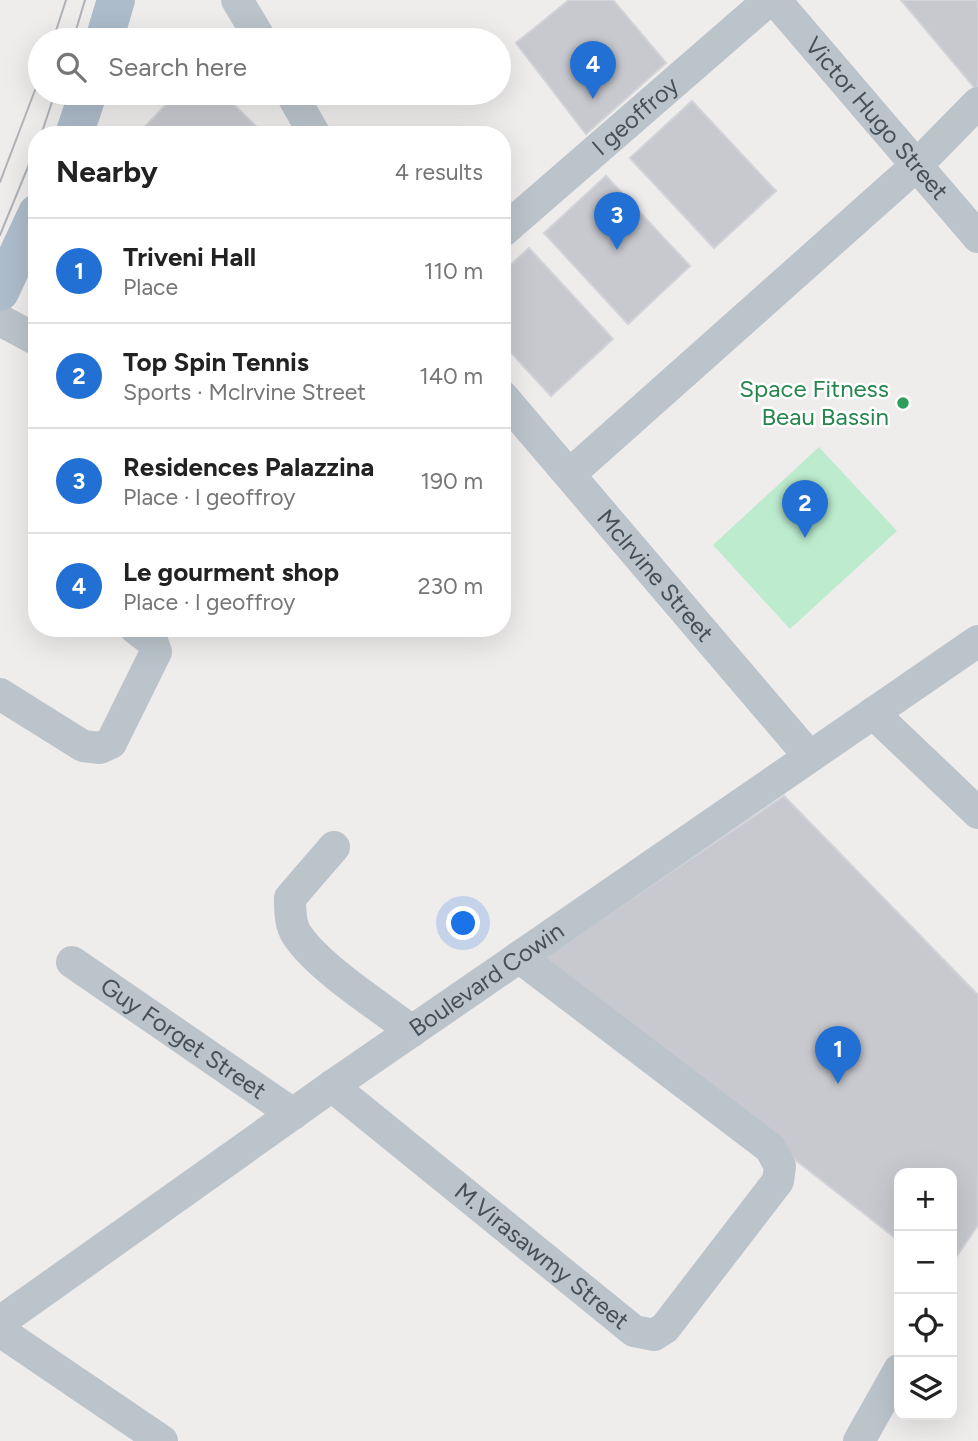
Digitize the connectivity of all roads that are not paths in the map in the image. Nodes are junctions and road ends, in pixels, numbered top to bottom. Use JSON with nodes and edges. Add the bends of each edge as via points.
{"nodes":[{"id":1,"x":116,"y":0,"type":"edge"},
{"id":2,"x":237,"y":0,"type":"edge"},
{"id":3,"x":772,"y":0,"type":"edge"},
{"id":4,"x":108,"y":28,"type":"edge"},
{"id":5,"x":254,"y":28,"type":"edge"},
{"id":6,"x":978,"y":103,"type":"edge"},
{"id":7,"x":84,"y":105,"type":"edge"},
{"id":8,"x":298,"y":105,"type":"edge"},
{"id":9,"x":77,"y":126,"type":"edge"},
{"id":10,"x":310,"y":126,"type":"edge"},
{"id":11,"x":917,"y":166,"type":"junction"},
{"id":12,"x":511,"y":224,"type":"edge"},
{"id":13,"x":28,"y":233,"type":"edge"},
{"id":14,"x":978,"y":237,"type":"edge"},
{"id":15,"x":0,"y":292,"type":"edge"},
{"id":16,"x":0,"y":320,"type":"edge"},
{"id":17,"x":28,"y":335,"type":"edge"},
{"id":18,"x":511,"y":406,"type":"edge"},
{"id":19,"x":570,"y":474,"type":"junction"},
{"id":20,"x":147,"y":637,"type":"edge"},
{"id":21,"x":978,"y":641,"type":"edge"},
{"id":22,"x":0,"y":694,"type":"edge"},
{"id":23,"x":873,"y":713,"type":"junction"},
{"id":24,"x":808,"y":756,"type":"junction"},
{"id":25,"x":978,"y":813,"type":"edge"},
{"id":26,"x":334,"y":847,"type":"dead end"},
{"id":27,"x":519,"y":957,"type":"junction"},
{"id":28,"x":72,"y":962,"type":"dead end"},
{"id":29,"x":412,"y":1031,"type":"junction"},
{"id":30,"x":332,"y":1086,"type":"junction"},
{"id":31,"x":293,"y":1114,"type":"junction"},
{"id":32,"x":0,"y":1322,"type":"edge"},
{"id":33,"x":0,"y":1331,"type":"edge"},
{"id":34,"x":894,"y":1379,"type":"edge"},
{"id":35,"x":162,"y":1441,"type":"edge"},
{"id":36,"x":859,"y":1441,"type":"edge"}],
"edges":[{"from":1,"to":4,"type":"main road"},
{"from":2,"to":5,"type":"street"},
{"from":3,"to":11,"type":"street","name":"Victor Hugo Street"},
{"from":3,"to":12,"type":"street","name":"l geoffroy"},
{"from":6,"to":11,"type":"street"},
{"from":7,"to":9,"type":"main road"},
{"from":8,"to":10,"type":"street"},
{"from":11,"to":14,"type":"street","name":"Victor Hugo Street"},
{"from":11,"to":19,"type":"street"},
{"from":13,"to":15,"type":"main road"},
{"from":16,"to":17,"type":"street"},
{"from":18,"to":19,"type":"street","name":"Mclrvine Street"},
{"from":19,"to":24,"type":"street","name":"Mclrvine Street"},
{"from":20,"to":22,"type":"street","via":[[156,652],[111,743],[100,748],[83,746]]},
{"from":21,"to":23,"type":"street","name":"Boulevard Cowin"},
{"from":23,"to":24,"type":"street","name":"Boulevard Cowin"},
{"from":23,"to":25,"type":"street"},
{"from":24,"to":27,"type":"street","name":"Boulevard Cowin"},
{"from":26,"to":29,"type":"street","via":[[290,898],[296,934],[317,958]]},
{"from":27,"to":29,"type":"street","name":"Boulevard Cowin"},
{"from":27,"to":30,"type":"street","name":"M.Virasawmy Street","via":[[770,1148],[780,1166],[778,1181],[665,1328],[654,1335],[634,1331]]},
{"from":28,"to":31,"type":"street","name":"Guy Forget Street"},
{"from":29,"to":30,"type":"street","name":"Boulevard Cowin"},
{"from":30,"to":31,"type":"street","name":"Boulevard Cowin"},
{"from":31,"to":32,"type":"street","name":"Boulevard Cowin"},
{"from":33,"to":35,"type":"street"},
{"from":34,"to":36,"type":"street"}]}
